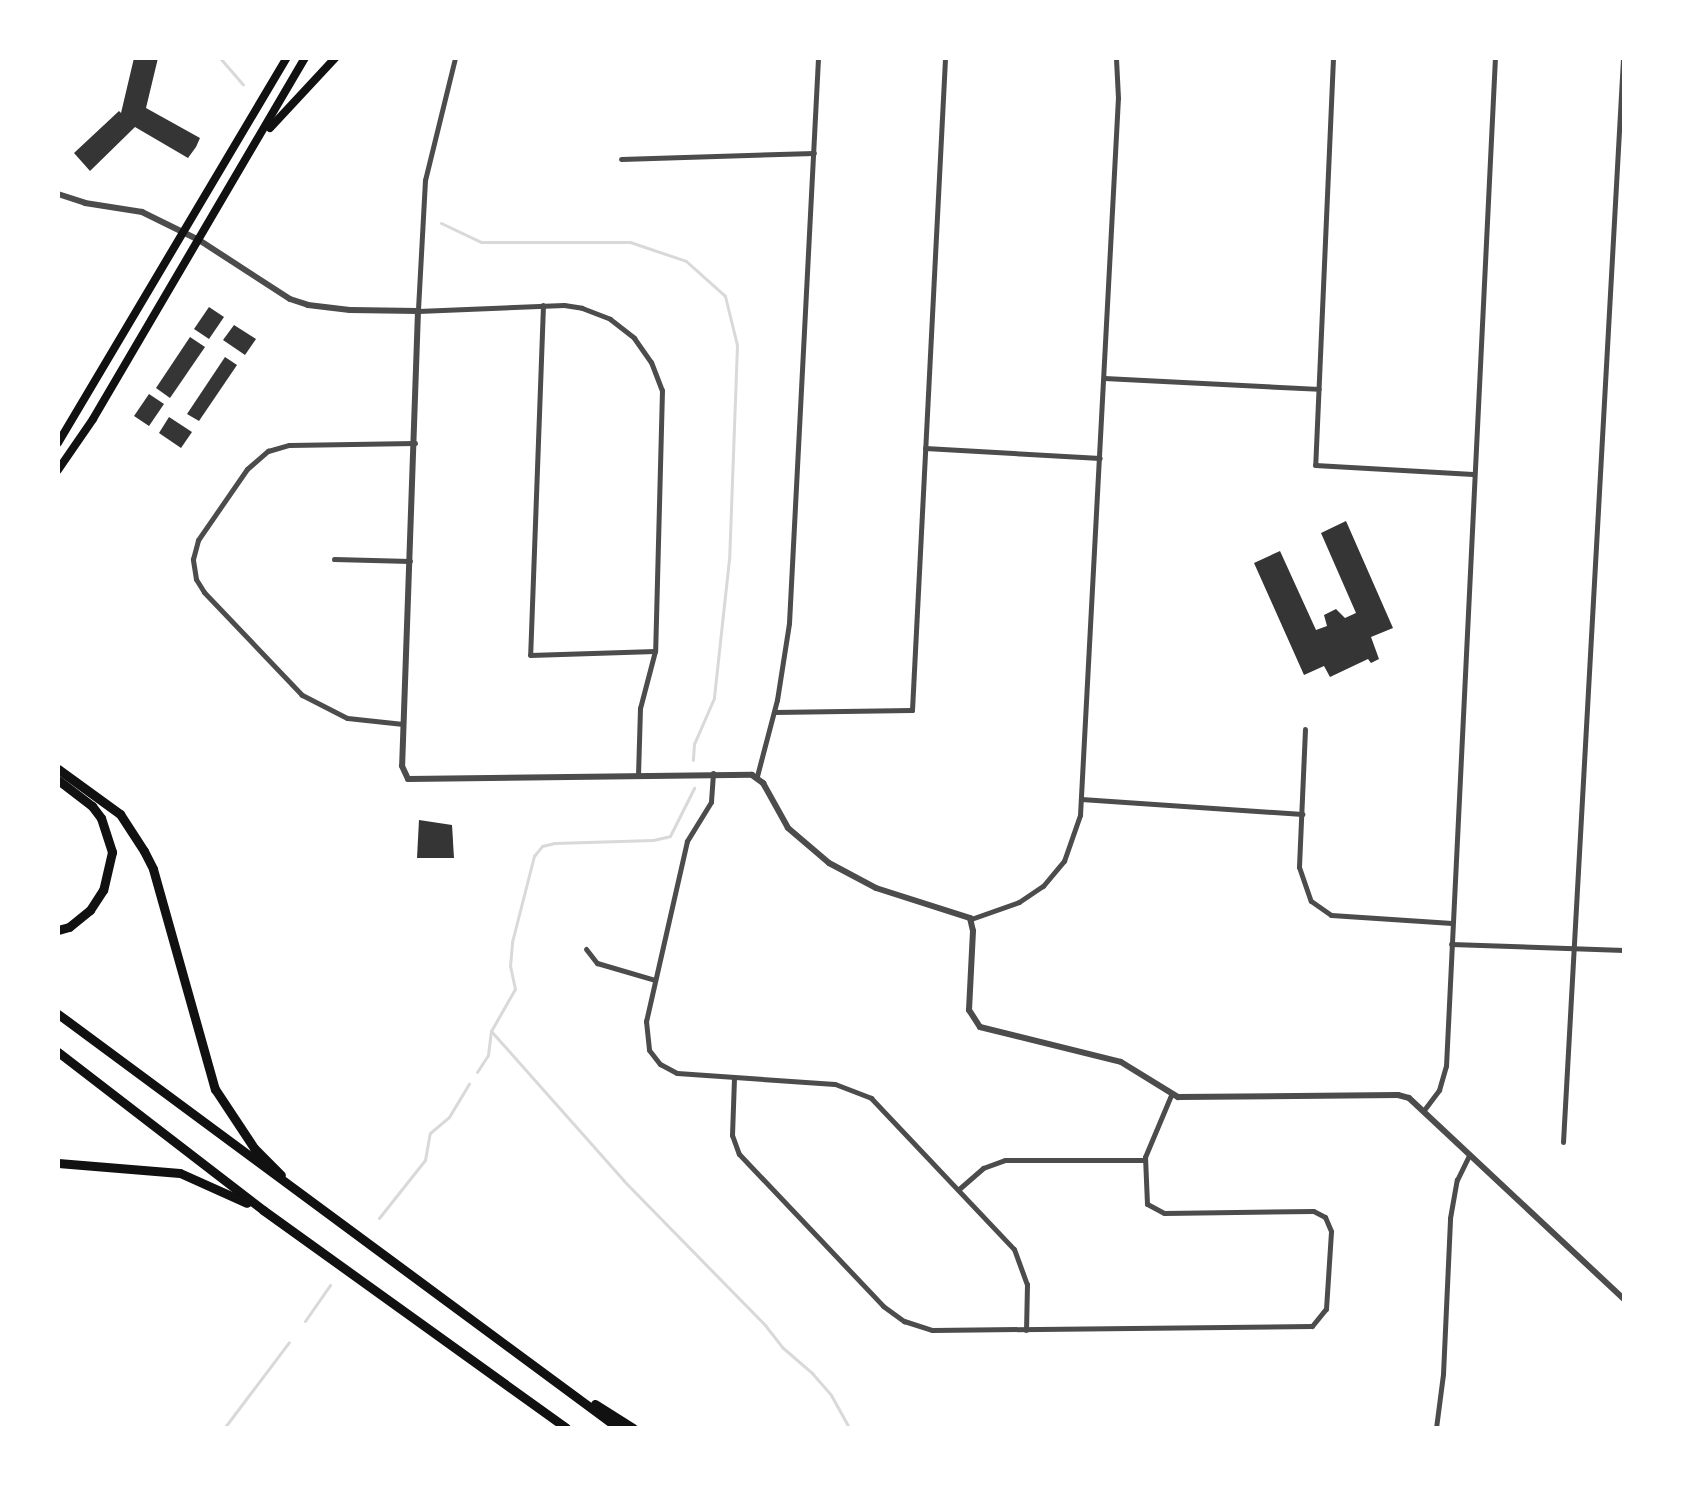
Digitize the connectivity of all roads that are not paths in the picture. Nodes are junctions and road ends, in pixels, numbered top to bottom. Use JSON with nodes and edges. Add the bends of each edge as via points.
{"nodes":[{"id":1,"x":287,"y":58,"type":"edge"},
{"id":2,"x":305,"y":58,"type":"edge"},
{"id":3,"x":335,"y":58,"type":"edge"},
{"id":4,"x":455,"y":58,"type":"edge"},
{"id":5,"x":818,"y":58,"type":"edge"},
{"id":6,"x":945,"y":58,"type":"edge"},
{"id":7,"x":1116,"y":58,"type":"edge"},
{"id":8,"x":1333,"y":58,"type":"edge"},
{"id":9,"x":1495,"y":58,"type":"edge"},
{"id":10,"x":1623,"y":58,"type":"edge"},
{"id":11,"x":257,"y":143,"type":"junction"},
{"id":12,"x":814,"y":153,"type":"junction"},
{"id":13,"x":621,"y":159,"type":"dead end"},
{"id":14,"x":58,"y":194,"type":"edge"},
{"id":15,"x":184,"y":232,"type":"junction"},
{"id":16,"x":199,"y":240,"type":"junction"},
{"id":17,"x":543,"y":305,"type":"junction"},
{"id":18,"x":418,"y":311,"type":"junction"},
{"id":19,"x":1104,"y":378,"type":"junction"},
{"id":20,"x":1319,"y":389,"type":"junction"},
{"id":21,"x":58,"y":443,"type":"edge"},
{"id":22,"x":416,"y":443,"type":"junction"},
{"id":23,"x":925,"y":448,"type":"junction"},
{"id":24,"x":1100,"y":458,"type":"junction"},
{"id":25,"x":58,"y":470,"type":"edge"},
{"id":26,"x":1473,"y":474,"type":"junction"},
{"id":27,"x":334,"y":559,"type":"dead end"},
{"id":28,"x":410,"y":561,"type":"junction"},
{"id":29,"x":655,"y":651,"type":"junction"},
{"id":30,"x":774,"y":712,"type":"junction"},
{"id":31,"x":403,"y":724,"type":"junction"},
{"id":32,"x":1305,"y":729,"type":"dead end"},
{"id":33,"x":58,"y":769,"type":"edge"},
{"id":34,"x":713,"y":773,"type":"junction"},
{"id":35,"x":638,"y":776,"type":"junction"},
{"id":36,"x":757,"y":776,"type":"junction"},
{"id":37,"x":58,"y":780,"type":"edge"},
{"id":38,"x":1081,"y":799,"type":"junction"},
{"id":39,"x":1302,"y":814,"type":"junction"},
{"id":40,"x":971,"y":919,"type":"junction"},
{"id":41,"x":1452,"y":923,"type":"junction"},
{"id":42,"x":58,"y":930,"type":"edge"},
{"id":43,"x":1451,"y":944,"type":"junction"},
{"id":44,"x":586,"y":948,"type":"dead end"},
{"id":45,"x":1573,"y":948,"type":"junction"},
{"id":46,"x":1623,"y":950,"type":"edge"},
{"id":47,"x":655,"y":980,"type":"junction"},
{"id":48,"x":58,"y":1014,"type":"edge"},
{"id":49,"x":58,"y":1052,"type":"edge"},
{"id":50,"x":734,"y":1078,"type":"junction"},
{"id":51,"x":1171,"y":1095,"type":"junction"},
{"id":52,"x":1424,"y":1110,"type":"junction"},
{"id":53,"x":1563,"y":1142,"type":"dead end"},
{"id":54,"x":1469,"y":1155,"type":"junction"},
{"id":55,"x":1144,"y":1160,"type":"junction"},
{"id":56,"x":58,"y":1163,"type":"edge"},
{"id":57,"x":959,"y":1188,"type":"junction"},
{"id":58,"x":302,"y":1196,"type":"junction"},
{"id":59,"x":263,"y":1210,"type":"junction"},
{"id":60,"x":1623,"y":1299,"type":"edge"},
{"id":61,"x":1026,"y":1330,"type":"junction"},
{"id":62,"x":538,"y":1368,"type":"junction"},
{"id":63,"x":566,"y":1428,"type":"edge"},
{"id":64,"x":618,"y":1428,"type":"edge"},
{"id":65,"x":633,"y":1428,"type":"edge"},
{"id":66,"x":1436,"y":1428,"type":"edge"}],
"edges":[{"from":1,"to":15,"type":"main road"},
{"from":2,"to":11,"type":"main road"},
{"from":3,"to":11,"type":"main road"},
{"from":4,"to":18,"type":"street","via":[[425,180]]},
{"from":5,"to":12,"type":"street"},
{"from":6,"to":23,"type":"street"},
{"from":7,"to":19,"type":"street","via":[[1118,98]]},
{"from":8,"to":20,"type":"street"},
{"from":9,"to":26,"type":"street"},
{"from":10,"to":45,"type":"street"},
{"from":11,"to":16,"type":"main road"},
{"from":12,"to":13,"type":"street"},
{"from":12,"to":30,"type":"street","via":[[793,580],[787,647]]},
{"from":14,"to":15,"type":"street","via":[[85,203],[142,212]]},
{"from":15,"to":16,"type":"street"},
{"from":15,"to":21,"type":"main road"},
{"from":16,"to":18,"type":"street","via":[[290,298],[308,304],[350,310]]},
{"from":16,"to":25,"type":"main road"},
{"from":17,"to":18,"type":"street"},
{"from":17,"to":29,"type":"street","via":[[582,308],[610,319],[643,349],[658,376],[664,405]]},
{"from":17,"to":29,"type":"street","via":[[530,655]]},
{"from":18,"to":22,"type":"street"},
{"from":19,"to":20,"type":"street"},
{"from":19,"to":24,"type":"street"},
{"from":20,"to":26,"type":"street","via":[[1315,465]]},
{"from":22,"to":28,"type":"street"},
{"from":22,"to":31,"type":"street","via":[[288,445],[268,451],[247,469],[198,540],[193,560],[204,592],[302,695],[347,718]]},
{"from":23,"to":24,"type":"street"},
{"from":23,"to":30,"type":"street","via":[[912,710]]},
{"from":24,"to":38,"type":"street"},
{"from":26,"to":41,"type":"street"},
{"from":27,"to":28,"type":"street"},
{"from":28,"to":31,"type":"street"},
{"from":29,"to":35,"type":"street","via":[[639,708]]},
{"from":30,"to":36,"type":"street"},
{"from":31,"to":35,"type":"street","via":[[402,770],[414,781]]},
{"from":32,"to":39,"type":"street"},
{"from":33,"to":58,"type":"highway","via":[[100,797],[135,834],[153,870],[215,1089],[254,1148]]},
{"from":34,"to":35,"type":"street"},
{"from":34,"to":36,"type":"street"},
{"from":34,"to":47,"type":"street","via":[[711,802],[687,841]]},
{"from":36,"to":40,"type":"street","via":[[788,828],[829,863],[876,888]]},
{"from":37,"to":42,"type":"highway","via":[[102,818],[112,852],[111,869],[97,900],[69,927]]},
{"from":38,"to":39,"type":"street"},
{"from":38,"to":40,"type":"street","via":[[1074,839],[1054,874],[1019,902]]},
{"from":39,"to":41,"type":"street","via":[[1300,872],[1305,891],[1317,908],[1331,915]]},
{"from":40,"to":51,"type":"street","via":[[969,1010],[977,1024],[1121,1062]]},
{"from":41,"to":43,"type":"street"},
{"from":43,"to":45,"type":"street"},
{"from":43,"to":52,"type":"street","via":[[1446,1066],[1439,1090]]},
{"from":44,"to":47,"type":"street","via":[[597,963]]},
{"from":45,"to":46,"type":"street"},
{"from":45,"to":53,"type":"street"},
{"from":47,"to":50,"type":"street","via":[[645,1031],[654,1057],[677,1073]]},
{"from":48,"to":58,"type":"highway"},
{"from":49,"to":59,"type":"highway"},
{"from":50,"to":57,"type":"street","via":[[829,1084],[860,1092],[871,1098]]},
{"from":50,"to":61,"type":"street","via":[[732,1136],[739,1154],[883,1306],[904,1322],[932,1330]]},
{"from":51,"to":52,"type":"street","via":[[1398,1095],[1412,1099]]},
{"from":51,"to":55,"type":"street"},
{"from":52,"to":54,"type":"street"},
{"from":54,"to":60,"type":"street"},
{"from":54,"to":66,"type":"street","via":[[1457,1180],[1450,1218],[1443,1374]]},
{"from":55,"to":57,"type":"street","via":[[1005,1160],[984,1168]]},
{"from":55,"to":61,"type":"street","via":[[1144,1198],[1158,1212],[1313,1211],[1324,1217],[1331,1231],[1324,1316],[1304,1329]]},
{"from":56,"to":59,"type":"highway","via":[[180,1173]]},
{"from":57,"to":61,"type":"street","via":[[1007,1240],[1020,1261],[1027,1284]]},
{"from":58,"to":62,"type":"highway"},
{"from":59,"to":63,"type":"highway"},
{"from":62,"to":64,"type":"highway"},
{"from":62,"to":65,"type":"highway"}]}
